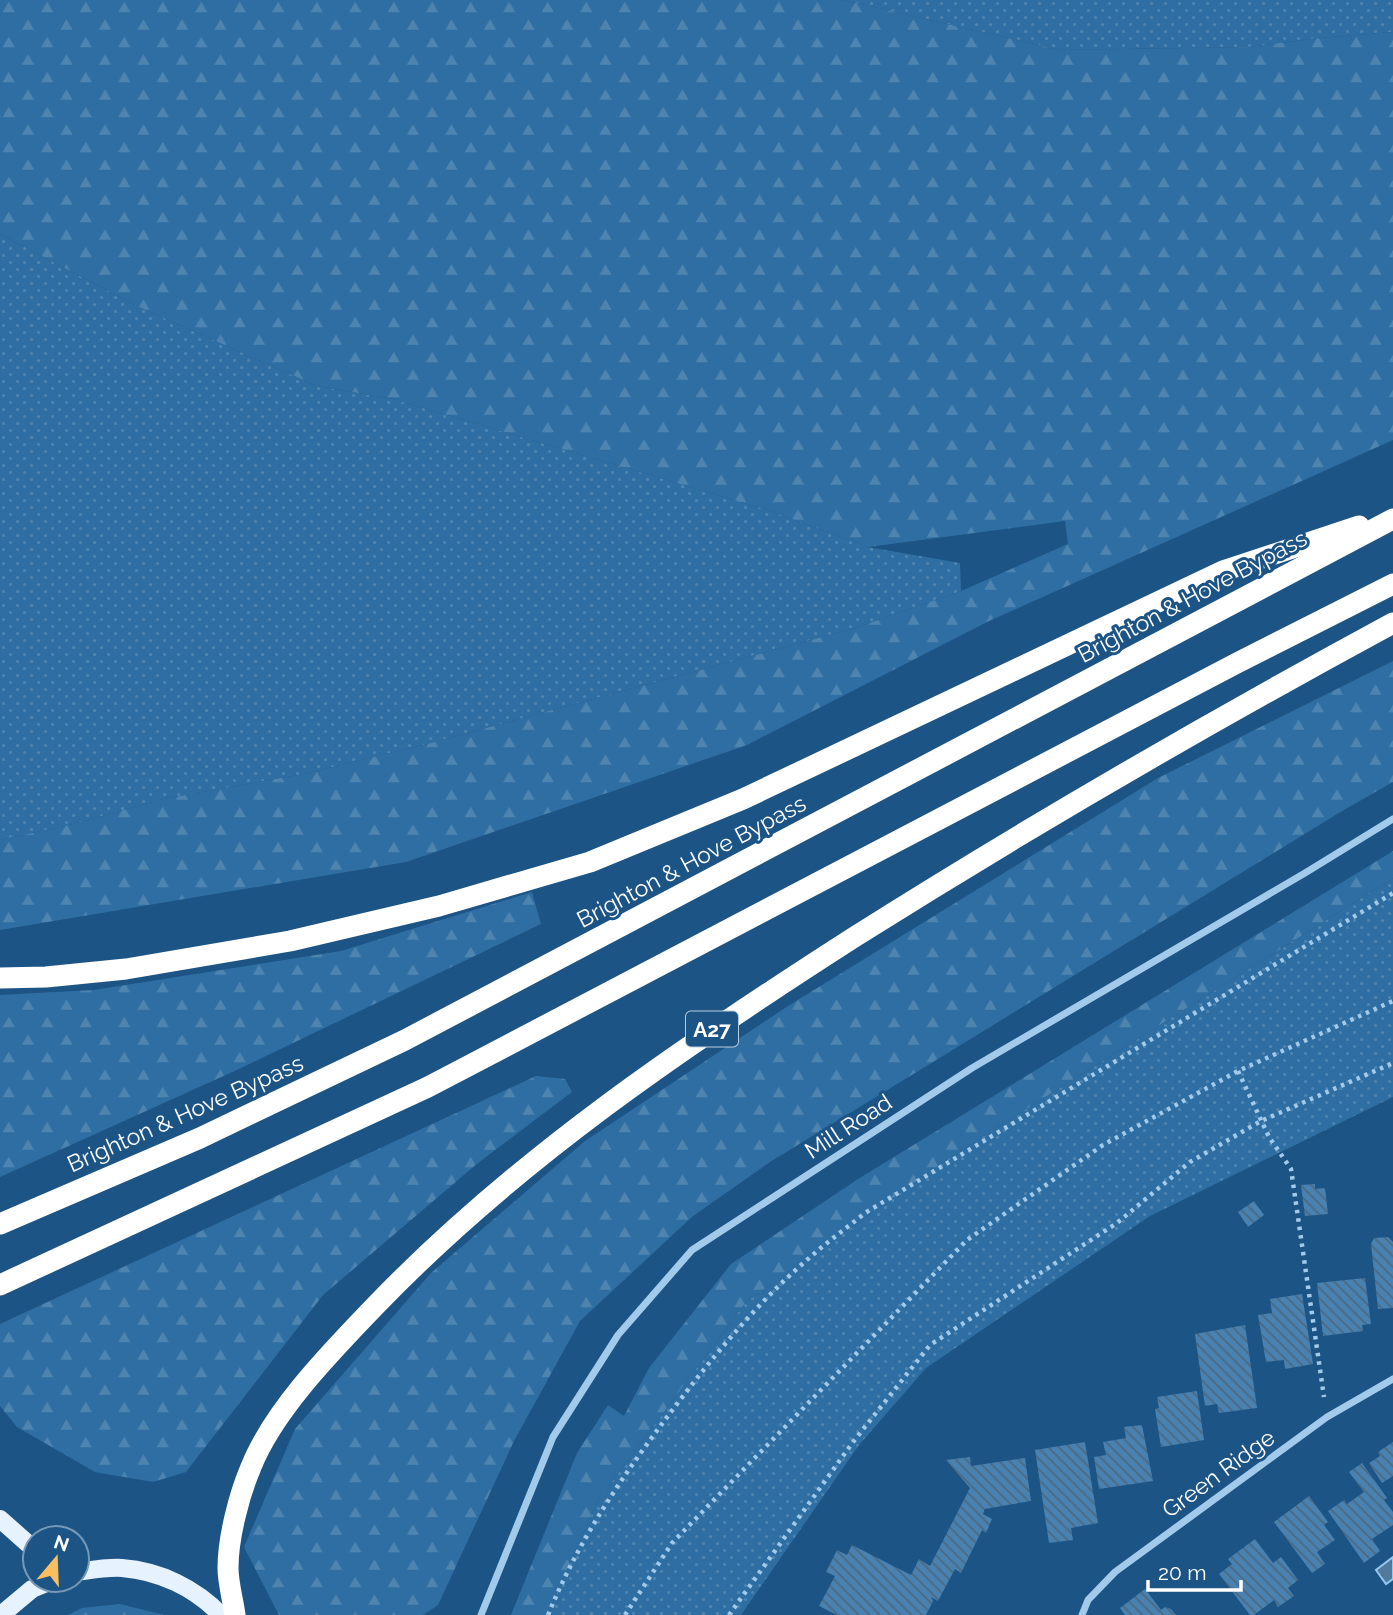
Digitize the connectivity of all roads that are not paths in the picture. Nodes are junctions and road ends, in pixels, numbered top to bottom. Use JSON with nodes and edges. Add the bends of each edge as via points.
{"nodes":[{"id":1,"x":1393,"y":517,"type":"edge"},
{"id":2,"x":1393,"y":584,"type":"edge"},
{"id":3,"x":1393,"y":623,"type":"edge"},
{"id":4,"x":1393,"y":819,"type":"edge"},
{"id":5,"x":0,"y":978,"type":"edge"},
{"id":6,"x":0,"y":1224,"type":"edge"},
{"id":7,"x":0,"y":1285,"type":"edge"},
{"id":8,"x":1393,"y":1379,"type":"edge"},
{"id":9,"x":0,"y":1519,"type":"edge"},
{"id":10,"x":21,"y":1538,"type":"edge"},
{"id":11,"x":91,"y":1570,"type":"edge"},
{"id":12,"x":26,"y":1594,"type":"edge"},
{"id":13,"x":1,"y":1615,"type":"edge"},
{"id":14,"x":221,"y":1615,"type":"edge"},
{"id":15,"x":235,"y":1615,"type":"edge"},
{"id":16,"x":481,"y":1615,"type":"edge"},
{"id":17,"x":1082,"y":1615,"type":"edge"}],
"edges":[{"from":1,"to":5,"type":"highway","via":[[1223,572],[743,799],[590,862],[439,906],[290,941],[127,969]]},
{"from":1,"to":6,"type":"highway","name":"Brighton & Hove Bypass","via":[[405,1040],[200,1138]]},
{"from":2,"to":7,"type":"highway","via":[[428,1087]]},
{"from":3,"to":15,"type":"highway","number":"A27","via":[[1000,845],[743,1008],[615,1097],[489,1199],[348,1335],[273,1428],[252,1464],[236,1510],[228,1568]]},
{"from":4,"to":16,"type":"street","name":"Mill Road","via":[[972,1068],[692,1250],[618,1335],[553,1437]]},
{"from":8,"to":17,"type":"street","name":"Green Ridge","via":[[1327,1417],[1115,1572],[1088,1600]]},
{"from":9,"to":10,"type":"main road"},
{"from":11,"to":14,"type":"main road","via":[[121,1567],[166,1577],[205,1599]]},
{"from":12,"to":13,"type":"main road"}]}
